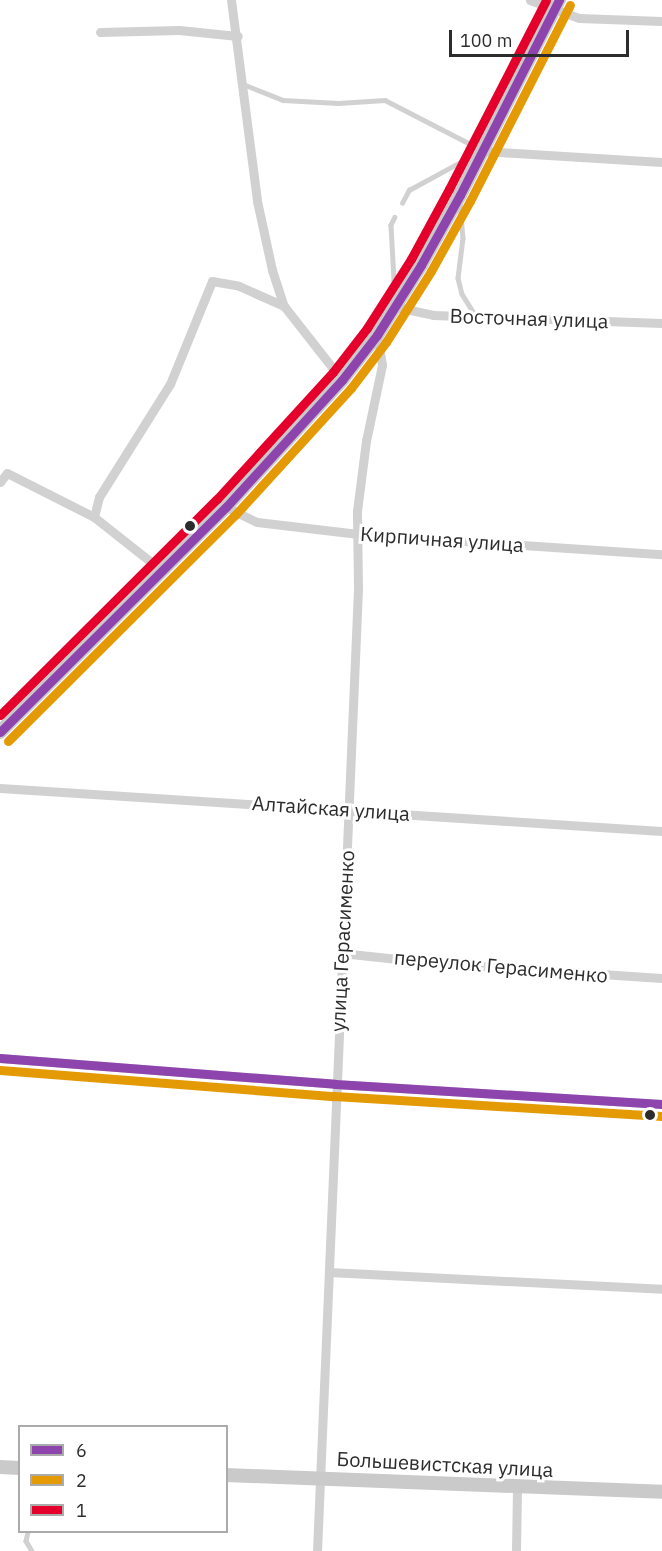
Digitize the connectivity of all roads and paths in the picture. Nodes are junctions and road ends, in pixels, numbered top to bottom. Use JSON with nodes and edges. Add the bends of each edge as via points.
{"nodes":[{"id":1,"x":231,"y":0,"type":"edge"},
{"id":2,"x":530,"y":0,"type":"edge"},
{"id":3,"x":556,"y":5,"type":"edge"},
{"id":4,"x":662,"y":21,"type":"edge"},
{"id":5,"x":100,"y":32,"type":"dead end"},
{"id":6,"x":238,"y":36,"type":"junction"},
{"id":7,"x":243,"y":84,"type":"junction"},
{"id":8,"x":482,"y":151,"type":"junction"},
{"id":9,"x":662,"y":162,"type":"edge"},
{"id":10,"x":460,"y":195,"type":"junction"},
{"id":11,"x":402,"y":203,"type":"dead end"},
{"id":12,"x":395,"y":217,"type":"dead end"},
{"id":13,"x":285,"y":306,"type":"junction"},
{"id":14,"x":396,"y":306,"type":"junction"},
{"id":15,"x":476,"y":316,"type":"junction"},
{"id":16,"x":662,"y":322,"type":"edge"},
{"id":17,"x":377,"y":334,"type":"junction"},
{"id":18,"x":342,"y":380,"type":"junction"},
{"id":19,"x":0,"y":482,"type":"edge"},
{"id":20,"x":226,"y":507,"type":"junction"},
{"id":21,"x":94,"y":517,"type":"junction"},
{"id":22,"x":358,"y":534,"type":"junction"},
{"id":23,"x":662,"y":554,"type":"edge"},
{"id":24,"x":161,"y":570,"type":"junction"},
{"id":25,"x":0,"y":732,"type":"edge"},
{"id":26,"x":0,"y":788,"type":"edge"},
{"id":27,"x":347,"y":809,"type":"junction"},
{"id":28,"x":662,"y":831,"type":"edge"},
{"id":29,"x":341,"y":953,"type":"junction"},
{"id":30,"x":662,"y":978,"type":"edge"},
{"id":31,"x":0,"y":1058,"type":"edge"},
{"id":32,"x":335,"y":1084,"type":"junction"},
{"id":33,"x":662,"y":1104,"type":"edge"},
{"id":34,"x":328,"y":1272,"type":"junction"},
{"id":35,"x":662,"y":1289,"type":"edge"},
{"id":36,"x":0,"y":1467,"type":"edge"},
{"id":37,"x":18,"y":1468,"type":"edge"},
{"id":38,"x":228,"y":1475,"type":"edge"},
{"id":39,"x":320,"y":1478,"type":"junction"},
{"id":40,"x":517,"y":1488,"type":"junction"},
{"id":41,"x":662,"y":1492,"type":"edge"},
{"id":42,"x":28,"y":1533,"type":"edge"},
{"id":43,"x":32,"y":1551,"type":"edge"},
{"id":44,"x":317,"y":1551,"type":"edge"},
{"id":45,"x":516,"y":1551,"type":"edge"}],
"edges":[{"from":1,"to":6,"type":"street"},
{"from":2,"to":3,"type":"street"},
{"from":3,"to":4,"type":"street","via":[[579,18]]},
{"from":3,"to":8,"type":"main road"},
{"from":5,"to":6,"type":"street","via":[[179,30]]},
{"from":6,"to":7,"type":"street"},
{"from":7,"to":8,"type":"lane","via":[[283,100],[338,104],[385,100]]},
{"from":7,"to":13,"type":"street","via":[[257,201],[272,270]]},
{"from":8,"to":9,"type":"street"},
{"from":8,"to":10,"type":"main road"},
{"from":8,"to":11,"type":"lane","via":[[409,190]]},
{"from":10,"to":14,"type":"main road"},
{"from":10,"to":15,"type":"lane","via":[[462,238],[458,278],[462,294]]},
{"from":12,"to":14,"type":"lane","via":[[391,225]]},
{"from":13,"to":18,"type":"street"},
{"from":13,"to":21,"type":"street","via":[[239,286],[212,281],[170,384],[99,497]]},
{"from":14,"to":15,"type":"street","name":"Восточная улица","via":[[433,315]]},
{"from":14,"to":17,"type":"main road"},
{"from":15,"to":16,"type":"street","name":"Восточная улица"},
{"from":17,"to":18,"type":"main road"},
{"from":17,"to":22,"type":"street","name":"улица Герасименко","via":[[382,365],[366,441]]},
{"from":18,"to":20,"type":"main road"},
{"from":19,"to":21,"type":"street","via":[[8,473]]},
{"from":20,"to":22,"type":"street","name":"Кирпичная улица","via":[[257,522]]},
{"from":20,"to":24,"type":"main road"},
{"from":21,"to":24,"type":"street"},
{"from":22,"to":23,"type":"street","name":"Кирпичная улица"},
{"from":22,"to":27,"type":"street","name":"улица Герасименко"},
{"from":24,"to":25,"type":"main road"},
{"from":26,"to":27,"type":"street","name":"Алтайская улица"},
{"from":27,"to":28,"type":"street","name":"Алтайская улица"},
{"from":27,"to":29,"type":"street","name":"улица Герасименко"},
{"from":29,"to":30,"type":"street","name":"переулок Герасименко"},
{"from":29,"to":32,"type":"street","name":"улица Герасименко"},
{"from":31,"to":32,"type":"street"},
{"from":32,"to":33,"type":"street"},
{"from":32,"to":34,"type":"street","name":"улица Герасименко"},
{"from":34,"to":35,"type":"street"},
{"from":34,"to":39,"type":"street","name":"улица Герасименко"},
{"from":36,"to":37,"type":"main road"},
{"from":38,"to":39,"type":"main road","name":"Большевистская улица"},
{"from":39,"to":40,"type":"main road","name":"Большевистская улица"},
{"from":39,"to":44,"type":"street","name":"улица Герасименко"},
{"from":40,"to":41,"type":"main road","name":"Большевистская улица"},
{"from":40,"to":45,"type":"street"},
{"from":42,"to":43,"type":"lane","via":[[26,1541]]}]}
